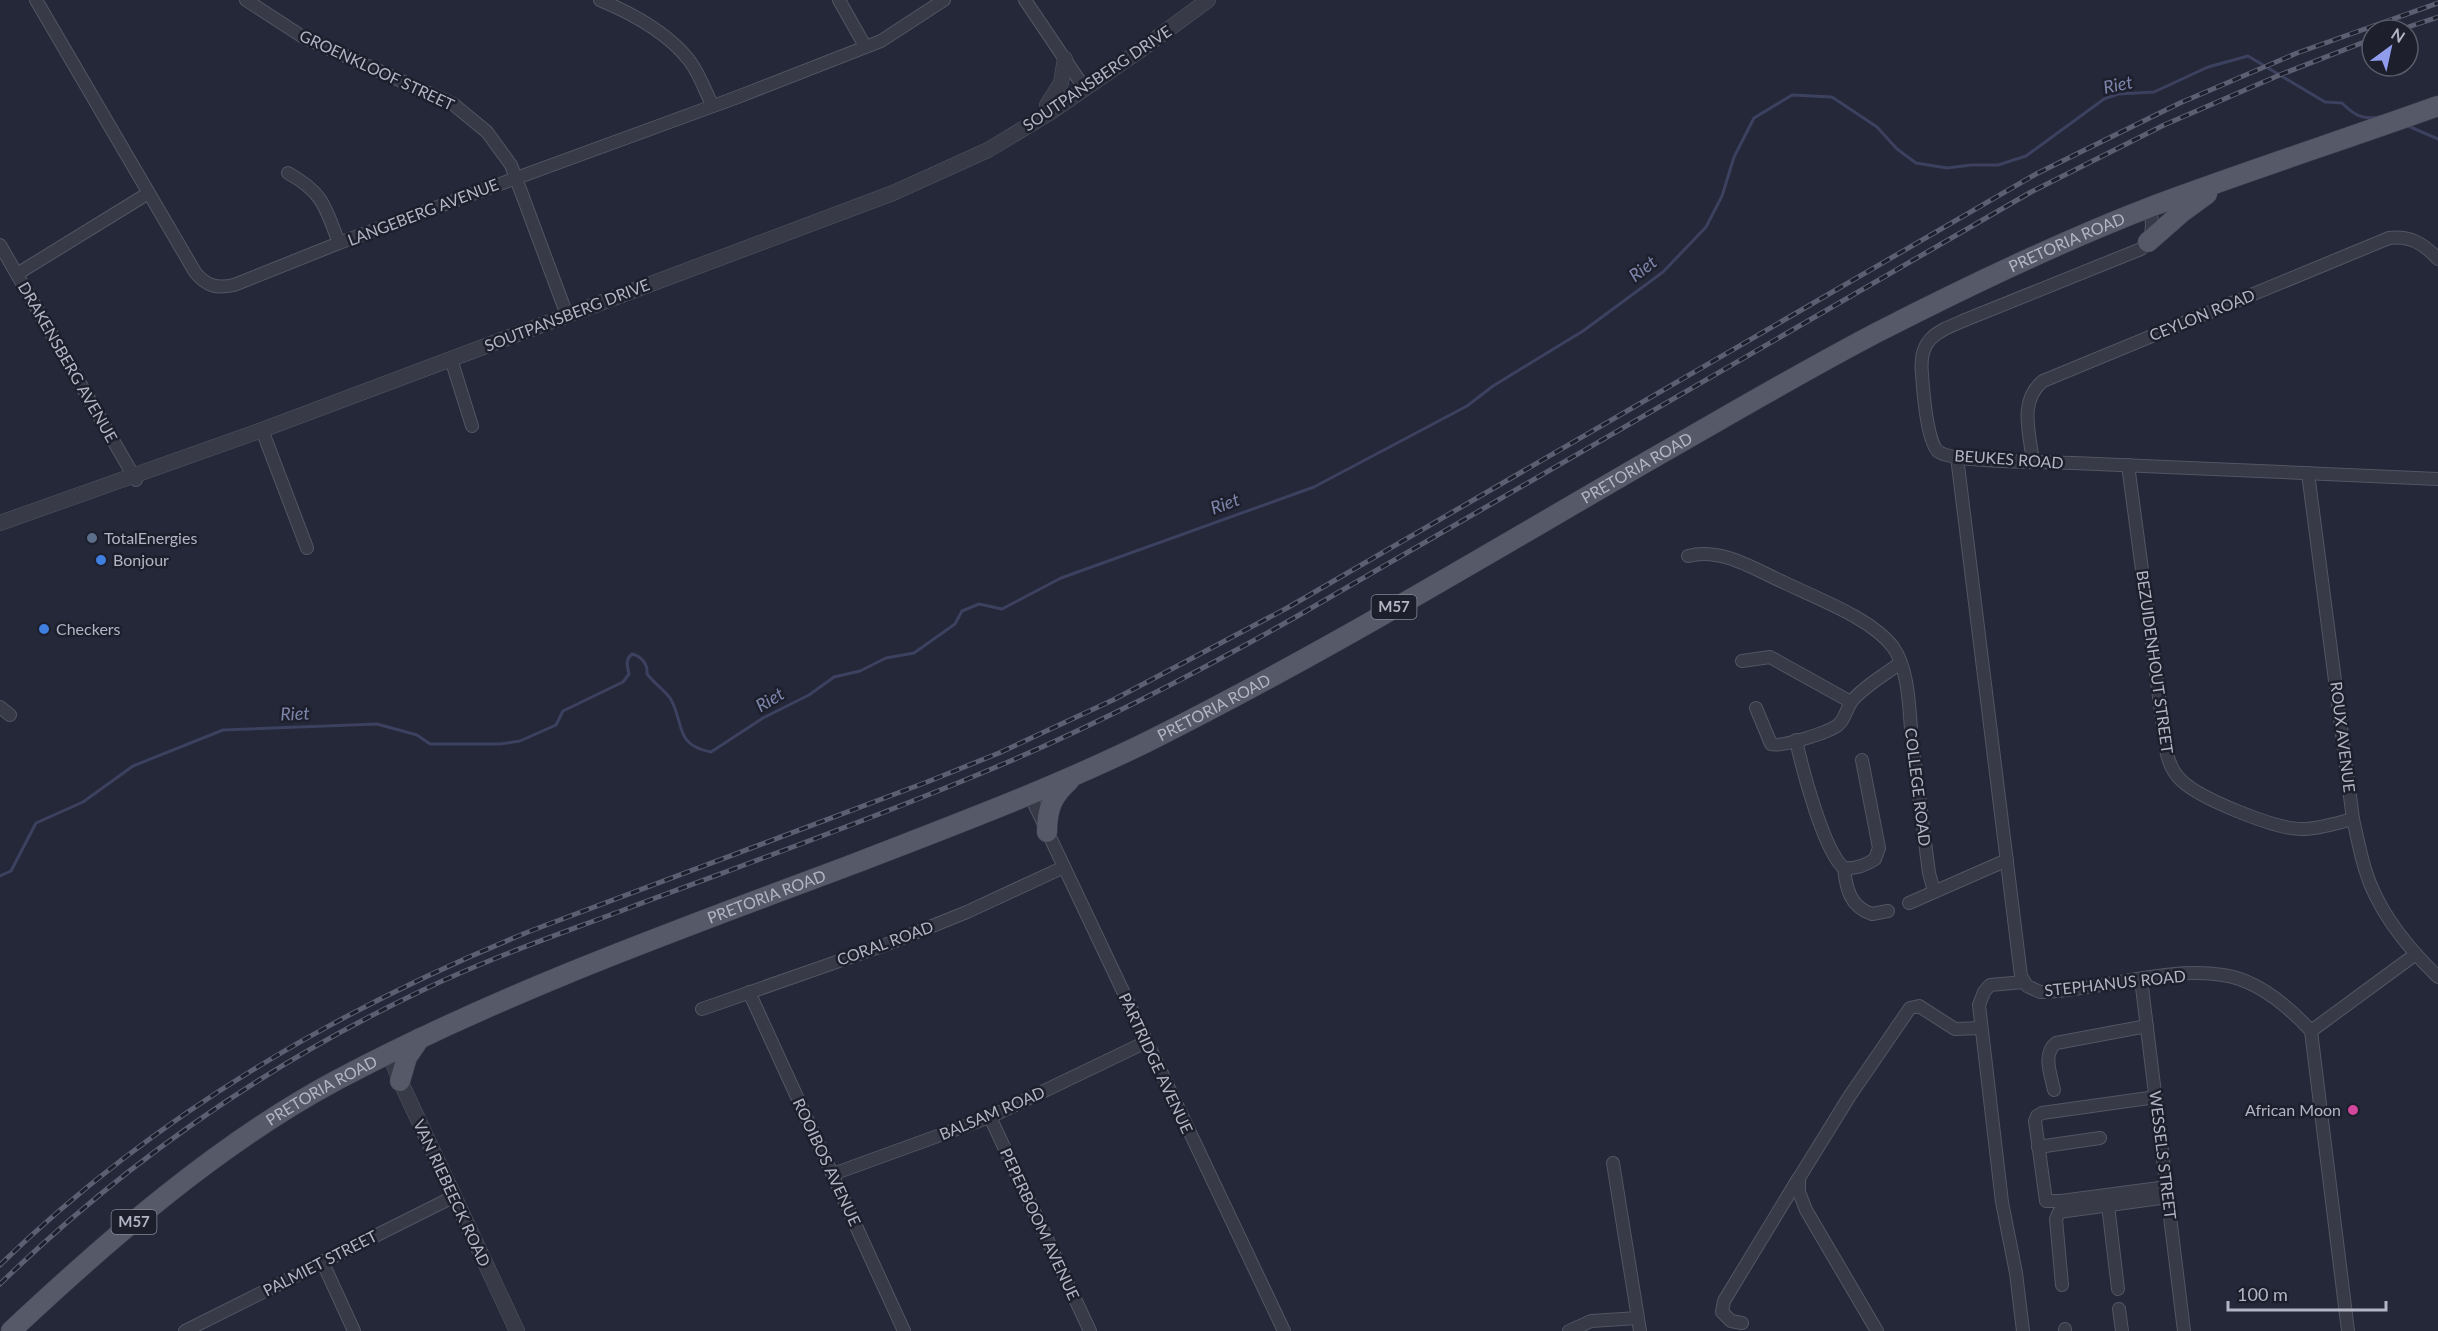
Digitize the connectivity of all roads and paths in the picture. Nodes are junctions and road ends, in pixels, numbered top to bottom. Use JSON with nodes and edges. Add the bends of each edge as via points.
{"nodes":[{"id":1,"x":36,"y":0,"type":"edge"},
{"id":2,"x":246,"y":0,"type":"edge"},
{"id":3,"x":600,"y":0,"type":"edge"},
{"id":4,"x":839,"y":0,"type":"edge"},
{"id":5,"x":944,"y":0,"type":"edge"},
{"id":6,"x":1025,"y":0,"type":"edge"},
{"id":7,"x":1193,"y":0,"type":"edge"},
{"id":8,"x":1208,"y":0,"type":"edge"},
{"id":9,"x":864,"y":46,"type":"junction"},
{"id":10,"x":1065,"y":59,"type":"junction"},
{"id":11,"x":1082,"y":86,"type":"junction"},
{"id":12,"x":712,"y":105,"type":"junction"},
{"id":13,"x":1047,"y":105,"type":"junction"},
{"id":14,"x":2438,"y":106,"type":"edge"},
{"id":15,"x":984,"y":150,"type":"junction"},
{"id":16,"x":288,"y":173,"type":"dead end"},
{"id":17,"x":516,"y":177,"type":"junction"},
{"id":18,"x":2224,"y":182,"type":"junction"},
{"id":19,"x":147,"y":194,"type":"junction"},
{"id":20,"x":2149,"y":208,"type":"junction"},
{"id":21,"x":2126,"y":218,"type":"junction"},
{"id":22,"x":2148,"y":241,"type":"junction"},
{"id":23,"x":339,"y":243,"type":"junction"},
{"id":24,"x":0,"y":245,"type":"edge"},
{"id":25,"x":2438,"y":259,"type":"edge"},
{"id":26,"x":17,"y":274,"type":"junction"},
{"id":27,"x":567,"y":315,"type":"junction"},
{"id":28,"x":451,"y":359,"type":"junction"},
{"id":29,"x":472,"y":426,"type":"dead end"},
{"id":30,"x":262,"y":430,"type":"junction"},
{"id":31,"x":1957,"y":458,"type":"junction"},
{"id":32,"x":2033,"y":462,"type":"junction"},
{"id":33,"x":2128,"y":465,"type":"junction"},
{"id":34,"x":2308,"y":473,"type":"junction"},
{"id":35,"x":139,"y":475,"type":"junction"},
{"id":36,"x":2438,"y":479,"type":"edge"},
{"id":37,"x":0,"y":523,"type":"edge"},
{"id":38,"x":0,"y":532,"type":"edge"},
{"id":39,"x":307,"y":548,"type":"dead end"},
{"id":40,"x":1688,"y":556,"type":"dead end"},
{"id":41,"x":1742,"y":661,"type":"dead end"},
{"id":42,"x":1900,"y":663,"type":"junction"},
{"id":43,"x":1851,"y":702,"type":"junction"},
{"id":44,"x":1755,"y":708,"type":"dead end"},
{"id":45,"x":1796,"y":740,"type":"junction"},
{"id":46,"x":1862,"y":760,"type":"dead end"},
{"id":47,"x":1075,"y":775,"type":"junction"},
{"id":48,"x":1030,"y":795,"type":"junction"},
{"id":49,"x":2353,"y":819,"type":"junction"},
{"id":50,"x":1047,"y":832,"type":"junction"},
{"id":51,"x":2007,"y":860,"type":"junction"},
{"id":52,"x":1064,"y":867,"type":"junction"},
{"id":53,"x":1844,"y":868,"type":"junction"},
{"id":54,"x":1934,"y":891,"type":"junction"},
{"id":55,"x":1909,"y":903,"type":"dead end"},
{"id":56,"x":1888,"y":911,"type":"dead end"},
{"id":57,"x":2416,"y":954,"type":"junction"},
{"id":58,"x":2438,"y":977,"type":"edge"},
{"id":59,"x":2141,"y":979,"type":"junction"},
{"id":60,"x":2024,"y":982,"type":"junction"},
{"id":61,"x":749,"y":992,"type":"junction"},
{"id":62,"x":702,"y":1009,"type":"dead end"},
{"id":63,"x":2147,"y":1026,"type":"junction"},
{"id":64,"x":1981,"y":1028,"type":"junction"},
{"id":65,"x":2311,"y":1031,"type":"junction"},
{"id":66,"x":420,"y":1038,"type":"junction"},
{"id":67,"x":1146,"y":1042,"type":"junction"},
{"id":68,"x":389,"y":1054,"type":"junction"},
{"id":69,"x":363,"y":1067,"type":"junction"},
{"id":70,"x":401,"y":1083,"type":"junction"},
{"id":71,"x":2054,"y":1090,"type":"dead end"},
{"id":72,"x":2156,"y":1097,"type":"junction"},
{"id":73,"x":990,"y":1117,"type":"junction"},
{"id":74,"x":2100,"y":1138,"type":"dead end"},
{"id":75,"x":2038,"y":1147,"type":"junction"},
{"id":76,"x":1613,"y":1163,"type":"dead end"},
{"id":77,"x":833,"y":1174,"type":"junction"},
{"id":78,"x":1799,"y":1178,"type":"junction"},
{"id":79,"x":2167,"y":1192,"type":"junction"},
{"id":80,"x":455,"y":1196,"type":"junction"},
{"id":81,"x":2108,"y":1205,"type":"junction"},
{"id":82,"x":322,"y":1261,"type":"junction"},
{"id":83,"x":2062,"y":1285,"type":"dead end"},
{"id":84,"x":2118,"y":1289,"type":"dead end"},
{"id":85,"x":2119,"y":1309,"type":"dead end"},
{"id":86,"x":1742,"y":1323,"type":"dead end"},
{"id":87,"x":1639,"y":1325,"type":"edge"},
{"id":88,"x":11,"y":1331,"type":"edge"},
{"id":89,"x":185,"y":1331,"type":"edge"},
{"id":90,"x":354,"y":1331,"type":"edge"},
{"id":91,"x":517,"y":1331,"type":"edge"},
{"id":92,"x":904,"y":1331,"type":"edge"},
{"id":93,"x":1090,"y":1331,"type":"edge"},
{"id":94,"x":1284,"y":1331,"type":"edge"},
{"id":95,"x":1569,"y":1331,"type":"edge"},
{"id":96,"x":1876,"y":1331,"type":"edge"},
{"id":97,"x":2023,"y":1331,"type":"edge"},
{"id":98,"x":2122,"y":1331,"type":"edge"},
{"id":99,"x":2184,"y":1331,"type":"edge"},
{"id":100,"x":2348,"y":1331,"type":"edge"}],
"edges":[{"from":1,"to":19,"type":"street","name":"LANGEBERG AVENUE"},
{"from":2,"to":17,"type":"street","name":"GROENKLOOF STREET","via":[[303,37],[453,104],[487,132]]},
{"from":3,"to":12,"type":"street","via":[[637,18],[681,51]]},
{"from":4,"to":9,"type":"street"},
{"from":5,"to":9,"type":"street","name":"LANGEBERG AVENUE","via":[[892,35]]},
{"from":6,"to":10,"type":"street"},
{"from":7,"to":11,"type":"street","name":"SOUTPANSBERG DRIVE"},
{"from":8,"to":11,"type":"street","name":"SOUTPANSBERG DRIVE","via":[[1139,51]]},
{"from":9,"to":12,"type":"street","name":"LANGEBERG AVENUE"},
{"from":10,"to":11,"type":"street"},
{"from":10,"to":13,"type":"street","via":[[1061,83]]},
{"from":11,"to":13,"type":"street","name":"SOUTPANSBERG DRIVE"},
{"from":11,"to":15,"type":"street","name":"SOUTPANSBERG DRIVE","via":[[1051,112]]},
{"from":12,"to":17,"type":"street","name":"LANGEBERG AVENUE"},
{"from":13,"to":15,"type":"street","name":"SOUTPANSBERG DRIVE"},
{"from":14,"to":18,"type":"main road","name":"PRETORIA ROAD","number":"M57"},
{"from":15,"to":27,"type":"street","name":"SOUTPANSBERG DRIVE","via":[[893,193]]},
{"from":16,"to":23,"type":"street","via":[[320,197]]},
{"from":17,"to":23,"type":"street","name":"LANGEBERG AVENUE"},
{"from":17,"to":27,"type":"street","name":"GROENKLOOF STREET"},
{"from":18,"to":20,"type":"main road","name":"PRETORIA ROAD","number":"M57"},
{"from":18,"to":22,"type":"main road"},
{"from":19,"to":23,"type":"street","name":"LANGEBERG AVENUE","via":[[195,273],[219,288]]},
{"from":19,"to":26,"type":"street"},
{"from":20,"to":21,"type":"main road","name":"PRETORIA ROAD","number":"M57"},
{"from":20,"to":22,"type":"street","via":[[2153,227]]},
{"from":21,"to":22,"type":"main road","via":[[2139,226]]},
{"from":21,"to":47,"type":"main road","name":"PRETORIA ROAD","number":"M57","via":[[2001,271],[1869,337],[1338,640]]},
{"from":22,"to":31,"type":"street","name":"BEUKES ROAD","via":[[2126,256],[1942,330],[1928,341],[1920,363],[1932,441],[1938,452]]},
{"from":24,"to":26,"type":"street","name":"DRAKENSBERG AVENUE"},
{"from":25,"to":32,"type":"street","name":"CEYLON ROAD","via":[[2409,238],[2389,238],[2043,381],[2030,395],[2028,404]]},
{"from":26,"to":35,"type":"street","name":"DRAKENSBERG AVENUE"},
{"from":27,"to":28,"type":"street","name":"SOUTPANSBERG DRIVE"},
{"from":28,"to":29,"type":"street"},
{"from":28,"to":30,"type":"street","name":"SOUTPANSBERG DRIVE"},
{"from":30,"to":35,"type":"street","name":"SOUTPANSBERG DRIVE"},
{"from":30,"to":39,"type":"street"},
{"from":31,"to":32,"type":"street","name":"BEUKES ROAD"},
{"from":31,"to":51,"type":"street","name":"STEPHANUS ROAD"},
{"from":32,"to":33,"type":"street","name":"BEUKES ROAD"},
{"from":33,"to":34,"type":"street","name":"BEUKES ROAD"},
{"from":33,"to":49,"type":"street","name":"BEZUIDENHOUT STREET","via":[[2171,767],[2182,781],[2205,796],[2286,827],[2310,829]]},
{"from":34,"to":36,"type":"street","name":"BEUKES ROAD"},
{"from":34,"to":49,"type":"street","name":"ROUX AVENUE"},
{"from":35,"to":37,"type":"street","name":"SOUTPANSBERG DRIVE"},
{"from":35,"to":38,"type":"street","name":"SOUTPANSBERG DRIVE"},
{"from":40,"to":42,"type":"street","name":"COLLEGE ROAD","via":[[1700,553],[1726,558],[1841,610],[1886,640]]},
{"from":41,"to":43,"type":"street","via":[[1774,659]]},
{"from":42,"to":43,"type":"street"},
{"from":42,"to":54,"type":"street","name":"COLLEGE ROAD"},
{"from":43,"to":45,"type":"street","via":[[1844,718],[1833,729]]},
{"from":44,"to":45,"type":"street","via":[[1771,744]]},
{"from":45,"to":53,"type":"street","via":[[1817,811],[1836,859]]},
{"from":46,"to":53,"type":"street","via":[[1879,848],[1870,862]]},
{"from":47,"to":48,"type":"main road","name":"PRETORIA ROAD","number":"M57"},
{"from":47,"to":50,"type":"main road","via":[[1050,803]]},
{"from":48,"to":50,"type":"street","name":"PARTRIDGE AVENUE"},
{"from":48,"to":66,"type":"main road","name":"PRETORIA ROAD","number":"M57","via":[[579,968]]},
{"from":49,"to":57,"type":"street","name":"ROUX AVENUE","via":[[2374,890]]},
{"from":50,"to":52,"type":"street","name":"PARTRIDGE AVENUE"},
{"from":51,"to":54,"type":"street"},
{"from":51,"to":60,"type":"street","name":"STEPHANUS ROAD"},
{"from":52,"to":61,"type":"street","name":"CORAL ROAD","via":[[885,945]]},
{"from":52,"to":67,"type":"street","name":"PARTRIDGE AVENUE"},
{"from":53,"to":56,"type":"street","via":[[1846,890],[1857,906],[1872,914]]},
{"from":54,"to":55,"type":"street"},
{"from":57,"to":58,"type":"street","name":"ROUX AVENUE"},
{"from":57,"to":65,"type":"street"},
{"from":59,"to":60,"type":"street","name":"STEPHANUS ROAD","via":[[2040,992]]},
{"from":59,"to":63,"type":"street","name":"WESSELS STREET"},
{"from":59,"to":65,"type":"street","name":"STEPHANUS ROAD","via":[[2205,974],[2238,979],[2266,992]]},
{"from":60,"to":64,"type":"street","via":[[1986,988],[1979,1005]]},
{"from":61,"to":62,"type":"street","name":"CORAL ROAD"},
{"from":61,"to":77,"type":"street","name":"ROOIBOS AVENUE"},
{"from":63,"to":71,"type":"street","via":[[2056,1043],[2048,1057]]},
{"from":63,"to":72,"type":"street","name":"WESSELS STREET"},
{"from":64,"to":78,"type":"street","via":[[1954,1029],[1919,1006],[1910,1008]]},
{"from":64,"to":97,"type":"street","via":[[2002,1202]]},
{"from":65,"to":100,"type":"street"},
{"from":66,"to":68,"type":"main road","name":"PRETORIA ROAD","number":"M57"},
{"from":66,"to":70,"type":"main road","via":[[407,1057]]},
{"from":67,"to":73,"type":"street","name":"BALSAM ROAD"},
{"from":67,"to":94,"type":"street","name":"PARTRIDGE AVENUE"},
{"from":68,"to":69,"type":"main road","name":"PRETORIA ROAD","number":"M57"},
{"from":68,"to":70,"type":"street","name":"VAN RIEBEECK ROAD"},
{"from":69,"to":70,"type":"main road","via":[[382,1071]]},
{"from":69,"to":88,"type":"main road","name":"PRETORIA ROAD","number":"M57","via":[[265,1123],[199,1171],[81,1267]]},
{"from":70,"to":80,"type":"street","name":"VAN RIEBEECK ROAD"},
{"from":72,"to":75,"type":"street","via":[[2039,1114],[2035,1121]]},
{"from":72,"to":79,"type":"street","name":"WESSELS STREET"},
{"from":73,"to":77,"type":"street","name":"BALSAM ROAD"},
{"from":73,"to":93,"type":"street","name":"PEPERBOOM AVENUE"},
{"from":74,"to":75,"type":"street"},
{"from":75,"to":79,"type":"street","via":[[2044,1197],[2048,1202]]},
{"from":76,"to":87,"type":"street"},
{"from":77,"to":92,"type":"street","name":"ROOIBOS AVENUE"},
{"from":78,"to":86,"type":"street","via":[[1724,1301],[1722,1312],[1731,1321]]},
{"from":78,"to":96,"type":"street","via":[[1806,1210]]},
{"from":79,"to":81,"type":"street"},
{"from":79,"to":99,"type":"street","name":"WESSELS STREET"},
{"from":80,"to":82,"type":"street","name":"PALMIET STREET"},
{"from":80,"to":91,"type":"street","name":"VAN RIEBEECK ROAD"},
{"from":81,"to":83,"type":"street","via":[[2064,1210],[2057,1215]]},
{"from":81,"to":84,"type":"street"},
{"from":82,"to":89,"type":"street","name":"PALMIET STREET"},
{"from":82,"to":90,"type":"street"},
{"from":85,"to":98,"type":"street"},
{"from":87,"to":95,"type":"street","via":[[1591,1321]]}]}
